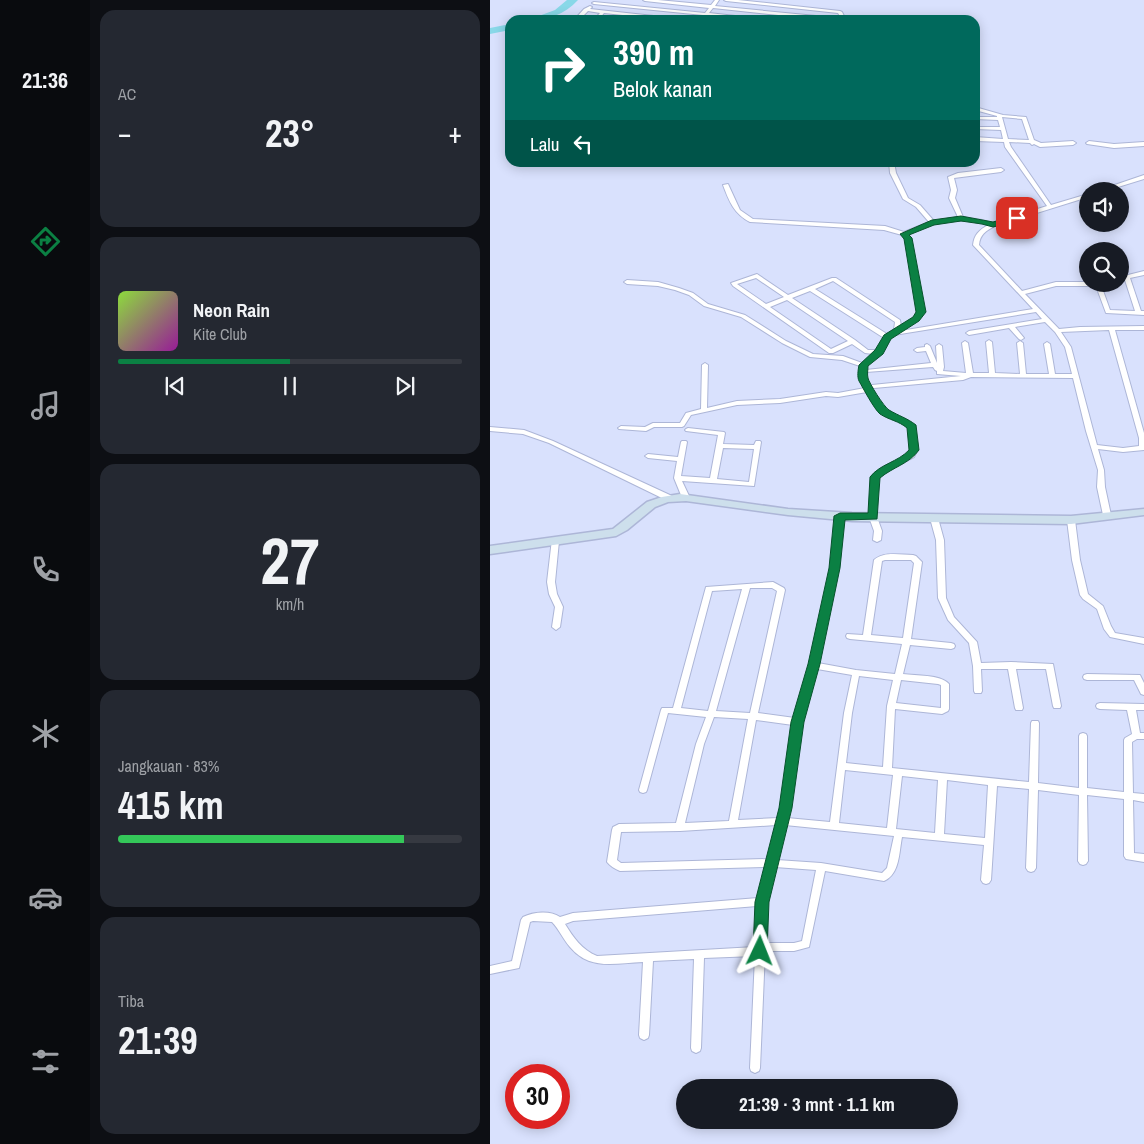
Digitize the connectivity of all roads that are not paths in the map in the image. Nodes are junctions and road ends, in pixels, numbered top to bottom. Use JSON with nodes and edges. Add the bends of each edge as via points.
{"nodes":[{"id":1,"x":645,"y":0,"type":"edge"},
{"id":2,"x":717,"y":0,"type":"edge"},
{"id":3,"x":726,"y":0,"type":"edge"},
{"id":4,"x":791,"y":0,"type":"edge"},
{"id":5,"x":595,"y":1,"type":"edge"},
{"id":6,"x":658,"y":1,"type":"edge"},
{"id":7,"x":787,"y":6,"type":"junction"},
{"id":8,"x":712,"y":7,"type":"junction"},
{"id":9,"x":650,"y":9,"type":"junction"},
{"id":10,"x":586,"y":10,"type":"junction"},
{"id":11,"x":603,"y":12,"type":"junction"},
{"id":12,"x":706,"y":14,"type":"junction"},
{"id":13,"x":781,"y":14,"type":"junction"},
{"id":14,"x":581,"y":15,"type":"edge"},
{"id":15,"x":600,"y":15,"type":"edge"},
{"id":16,"x":634,"y":15,"type":"edge"},
{"id":17,"x":645,"y":15,"type":"edge"},
{"id":18,"x":716,"y":15,"type":"edge"},
{"id":19,"x":788,"y":15,"type":"edge"},
{"id":20,"x":842,"y":15,"type":"edge"},
{"id":21,"x":980,"y":110,"type":"edge"},
{"id":22,"x":999,"y":117,"type":"junction"},
{"id":23,"x":980,"y":118,"type":"edge"},
{"id":24,"x":980,"y":128,"type":"edge"},
{"id":25,"x":1002,"y":129,"type":"junction"},
{"id":26,"x":980,"y":139,"type":"edge"},
{"id":27,"x":1005,"y":140,"type":"junction"},
{"id":28,"x":1032,"y":142,"type":"junction"},
{"id":29,"x":1073,"y":143,"type":"dead end"},
{"id":30,"x":1089,"y":143,"type":"dead end"},
{"id":31,"x":1144,"y":144,"type":"edge"},
{"id":32,"x":892,"y":167,"type":"edge"},
{"id":33,"x":1001,"y":170,"type":"dead end"},
{"id":34,"x":1144,"y":177,"type":"edge"},
{"id":35,"x":1128,"y":182,"type":"edge"},
{"id":36,"x":726,"y":185,"type":"dead end"},
{"id":37,"x":1079,"y":198,"type":"edge"},
{"id":38,"x":1050,"y":207,"type":"junction"},
{"id":39,"x":961,"y":219,"type":"junction"},
{"id":40,"x":932,"y":222,"type":"junction"},
{"id":41,"x":993,"y":225,"type":"junction"},
{"id":42,"x":904,"y":234,"type":"junction"},
{"id":43,"x":1144,"y":268,"type":"edge"},
{"id":44,"x":1129,"y":272,"type":"edge"},
{"id":45,"x":1144,"y":273,"type":"edge"},
{"id":46,"x":1129,"y":277,"type":"edge"},
{"id":47,"x":626,"y":282,"type":"dead end"},
{"id":48,"x":1079,"y":284,"type":"edge"},
{"id":49,"x":810,"y":288,"type":"junction"},
{"id":50,"x":1129,"y":289,"type":"edge"},
{"id":51,"x":1102,"y":292,"type":"edge"},
{"id":52,"x":1021,"y":293,"type":"junction"},
{"id":53,"x":788,"y":297,"type":"junction"},
{"id":54,"x":766,"y":306,"type":"junction"},
{"id":55,"x":1037,"y":310,"type":"junction"},
{"id":56,"x":1142,"y":313,"type":"edge"},
{"id":57,"x":1047,"y":320,"type":"junction"},
{"id":58,"x":1011,"y":326,"type":"junction"},
{"id":59,"x":1144,"y":328,"type":"edge"},
{"id":60,"x":1112,"y":329,"type":"junction"},
{"id":61,"x":1057,"y":331,"type":"junction"},
{"id":62,"x":969,"y":333,"type":"dead end"},
{"id":63,"x":892,"y":334,"type":"junction"},
{"id":64,"x":853,"y":342,"type":"junction"},
{"id":65,"x":989,"y":342,"type":"dead end"},
{"id":66,"x":965,"y":343,"type":"dead end"},
{"id":67,"x":1047,"y":344,"type":"dead end"},
{"id":68,"x":939,"y":346,"type":"dead end"},
{"id":69,"x":917,"y":350,"type":"dead end"},
{"id":70,"x":879,"y":352,"type":"junction"},
{"id":71,"x":705,"y":365,"type":"dead end"},
{"id":72,"x":863,"y":365,"type":"junction"},
{"id":73,"x":935,"y":365,"type":"junction"},
{"id":74,"x":868,"y":371,"type":"dead end"},
{"id":75,"x":1023,"y":374,"type":"junction"},
{"id":76,"x":970,"y":375,"type":"junction"},
{"id":77,"x":992,"y":375,"type":"junction"},
{"id":78,"x":1052,"y":375,"type":"junction"},
{"id":79,"x":1074,"y":376,"type":"junction"},
{"id":80,"x":940,"y":377,"type":"junction"},
{"id":81,"x":872,"y":388,"type":"junction"},
{"id":82,"x":704,"y":409,"type":"junction"},
{"id":83,"x":621,"y":428,"type":"dead end"},
{"id":84,"x":490,"y":429,"type":"edge"},
{"id":85,"x":688,"y":430,"type":"dead end"},
{"id":86,"x":684,"y":442,"type":"dead end"},
{"id":87,"x":720,"y":446,"type":"junction"},
{"id":88,"x":1095,"y":448,"type":"junction"},
{"id":89,"x":648,"y":456,"type":"dead end"},
{"id":90,"x":681,"y":459,"type":"junction"},
{"id":91,"x":678,"y":478,"type":"junction"},
{"id":92,"x":713,"y":481,"type":"junction"},
{"id":93,"x":669,"y":498,"type":"junction"},
{"id":94,"x":686,"y":498,"type":"junction"},
{"id":95,"x":1144,"y":512,"type":"edge"},
{"id":96,"x":1107,"y":515,"type":"junction"},
{"id":97,"x":840,"y":516,"type":"junction"},
{"id":98,"x":873,"y":517,"type":"junction"},
{"id":99,"x":934,"y":518,"type":"junction"},
{"id":100,"x":1071,"y":520,"type":"junction"},
{"id":101,"x":877,"y":540,"type":"dead end"},
{"id":102,"x":555,"y":541,"type":"junction"},
{"id":103,"x":490,"y":550,"type":"edge"},
{"id":104,"x":747,"y":586,"type":"junction"},
{"id":105,"x":556,"y":627,"type":"dead end"},
{"id":106,"x":850,"y":636,"type":"dead end"},
{"id":107,"x":867,"y":637,"type":"junction"},
{"id":108,"x":1144,"y":641,"type":"edge"},
{"id":109,"x":907,"y":642,"type":"junction"},
{"id":110,"x":951,"y":646,"type":"dead end"},
{"id":111,"x":814,"y":664,"type":"junction"},
{"id":112,"x":1012,"y":665,"type":"junction"},
{"id":113,"x":977,"y":666,"type":"junction"},
{"id":114,"x":856,"y":672,"type":"junction"},
{"id":115,"x":897,"y":677,"type":"junction"},
{"id":116,"x":1087,"y":677,"type":"dead end"},
{"id":117,"x":978,"y":691,"type":"dead end"},
{"id":118,"x":1144,"y":692,"type":"edge"},
{"id":119,"x":890,"y":706,"type":"junction"},
{"id":120,"x":1057,"y":706,"type":"dead end"},
{"id":121,"x":1100,"y":706,"type":"dead end"},
{"id":122,"x":1131,"y":706,"type":"junction"},
{"id":123,"x":1144,"y":707,"type":"edge"},
{"id":124,"x":1018,"y":708,"type":"dead end"},
{"id":125,"x":676,"y":710,"type":"junction"},
{"id":126,"x":711,"y":714,"type":"junction"},
{"id":127,"x":753,"y":716,"type":"junction"},
{"id":128,"x":798,"y":722,"type":"junction"},
{"id":129,"x":1035,"y":723,"type":"dead end"},
{"id":130,"x":1083,"y":736,"type":"dead end"},
{"id":131,"x":1140,"y":736,"type":"edge"},
{"id":132,"x":843,"y":766,"type":"junction"},
{"id":133,"x":887,"y":771,"type":"junction"},
{"id":134,"x":898,"y":772,"type":"junction"},
{"id":135,"x":943,"y":776,"type":"junction"},
{"id":136,"x":993,"y":782,"type":"junction"},
{"id":137,"x":1033,"y":785,"type":"junction"},
{"id":138,"x":643,"y":790,"type":"dead end"},
{"id":139,"x":1082,"y":792,"type":"junction"},
{"id":140,"x":1128,"y":796,"type":"junction"},
{"id":141,"x":1144,"y":798,"type":"edge"},
{"id":142,"x":782,"y":821,"type":"junction"},
{"id":143,"x":733,"y":823,"type":"junction"},
{"id":144,"x":834,"y":826,"type":"junction"},
{"id":145,"x":680,"y":827,"type":"junction"},
{"id":146,"x":895,"y":832,"type":"junction"},
{"id":147,"x":939,"y":836,"type":"junction"},
{"id":148,"x":988,"y":842,"type":"junction"},
{"id":149,"x":1144,"y":858,"type":"edge"},
{"id":150,"x":1083,"y":861,"type":"dead end"},
{"id":151,"x":772,"y":863,"type":"junction"},
{"id":152,"x":821,"y":867,"type":"junction"},
{"id":153,"x":1031,"y":868,"type":"dead end"},
{"id":154,"x":986,"y":880,"type":"dead end"},
{"id":155,"x":762,"y":902,"type":"junction"},
{"id":156,"x":558,"y":922,"type":"junction"},
{"id":157,"x":760,"y":949,"type":"junction"},
{"id":158,"x":699,"y":954,"type":"junction"},
{"id":159,"x":648,"y":957,"type":"junction"},
{"id":160,"x":490,"y":970,"type":"edge"},
{"id":161,"x":644,"y":1035,"type":"dead end"},
{"id":162,"x":696,"y":1048,"type":"dead end"},
{"id":163,"x":755,"y":1068,"type":"dead end"}],
"edges":[{"from":1,"to":6,"type":"street"},
{"from":2,"to":8,"type":"street"},
{"from":3,"to":7,"type":"street"},
{"from":4,"to":7,"type":"street"},
{"from":5,"to":9,"type":"street"},
{"from":5,"to":10,"type":"street"},
{"from":6,"to":8,"type":"street"},
{"from":6,"to":9,"type":"street"},
{"from":7,"to":13,"type":"street"},
{"from":7,"to":20,"type":"street","via":[[840,12]]},
{"from":8,"to":12,"type":"street"},
{"from":8,"to":13,"type":"street"},
{"from":9,"to":12,"type":"street"},
{"from":9,"to":17,"type":"street"},
{"from":10,"to":11,"type":"street"},
{"from":10,"to":14,"type":"street"},
{"from":11,"to":15,"type":"street"},
{"from":11,"to":16,"type":"street"},
{"from":12,"to":18,"type":"street"},
{"from":13,"to":19,"type":"street"},
{"from":21,"to":22,"type":"street"},
{"from":22,"to":23,"type":"street"},
{"from":22,"to":25,"type":"street"},
{"from":22,"to":28,"type":"street","via":[[1024,118]]},
{"from":24,"to":25,"type":"street"},
{"from":25,"to":27,"type":"street"},
{"from":26,"to":27,"type":"street"},
{"from":27,"to":28,"type":"street"},
{"from":27,"to":38,"type":"street"},
{"from":28,"to":29,"type":"street","via":[[1040,145]]},
{"from":30,"to":31,"type":"street","via":[[1114,146]]},
{"from":32,"to":40,"type":"street","via":[[906,199],[918,206]]},
{"from":33,"to":39,"type":"street","via":[[951,178],[952,198]]},
{"from":34,"to":35,"type":"street"},
{"from":36,"to":42,"type":"street","via":[[735,209],[752,221],[885,228]]},
{"from":37,"to":38,"type":"street"},
{"from":38,"to":41,"type":"street"},
{"from":39,"to":40,"type":"street"},
{"from":39,"to":41,"type":"street"},
{"from":40,"to":42,"type":"street"},
{"from":41,"to":52,"type":"street","via":[[979,233],[976,245]]},
{"from":42,"to":63,"type":"street","via":[[908,238],[921,312],[916,319]]},
{"from":43,"to":44,"type":"street"},
{"from":45,"to":46,"type":"street"},
{"from":47,"to":72,"type":"street","via":[[677,289],[706,305],[743,316],[812,356],[843,358]]},
{"from":48,"to":52,"type":"street","via":[[1056,284]]},
{"from":49,"to":53,"type":"street"},
{"from":49,"to":63,"type":"street"},
{"from":49,"to":63,"type":"street","via":[[834,279],[898,321]]},
{"from":50,"to":56,"type":"street"},
{"from":51,"to":56,"type":"street","via":[[1108,312]]},
{"from":52,"to":55,"type":"street"},
{"from":53,"to":54,"type":"street"},
{"from":53,"to":54,"type":"street","via":[[757,276],[734,283]]},
{"from":53,"to":64,"type":"street"},
{"from":54,"to":64,"type":"street","via":[[831,352]]},
{"from":55,"to":57,"type":"street"},
{"from":55,"to":63,"type":"street"},
{"from":57,"to":58,"type":"street"},
{"from":57,"to":61,"type":"street"},
{"from":58,"to":62,"type":"street"},
{"from":58,"to":75,"type":"street","via":[[1020,341]]},
{"from":59,"to":60,"type":"street"},
{"from":60,"to":61,"type":"street"},
{"from":60,"to":88,"type":"street","via":[[1143,448]]},
{"from":61,"to":79,"type":"street","via":[[1068,347]]},
{"from":63,"to":70,"type":"street"},
{"from":64,"to":70,"type":"street","via":[[868,352]]},
{"from":65,"to":77,"type":"street"},
{"from":66,"to":76,"type":"street"},
{"from":67,"to":78,"type":"street"},
{"from":68,"to":80,"type":"street"},
{"from":69,"to":73,"type":"street","via":[[927,347]]},
{"from":70,"to":72,"type":"street"},
{"from":71,"to":82,"type":"street"},
{"from":72,"to":81,"type":"street","via":[[863,379]]},
{"from":73,"to":74,"type":"street"},
{"from":73,"to":80,"type":"street"},
{"from":75,"to":77,"type":"street"},
{"from":75,"to":78,"type":"street"},
{"from":76,"to":77,"type":"street"},
{"from":76,"to":80,"type":"street","via":[[963,378]]},
{"from":78,"to":79,"type":"street"},
{"from":79,"to":88,"type":"street"},
{"from":80,"to":81,"type":"street"},
{"from":81,"to":82,"type":"street","via":[[838,395],[737,403]]},
{"from":81,"to":98,"type":"street","via":[[874,400],[884,412],[903,419],[912,427],[914,450],[907,458],[875,477]]},
{"from":82,"to":83,"type":"street","via":[[688,414],[682,425]]},
{"from":84,"to":93,"type":"street","via":[[524,432],[551,442]]},
{"from":85,"to":87,"type":"street","via":[[722,433]]},
{"from":86,"to":90,"type":"street"},
{"from":87,"to":92,"type":"street"},
{"from":87,"to":92,"type":"street","via":[[757,445],[752,484]]},
{"from":88,"to":96,"type":"street"},
{"from":89,"to":90,"type":"street"},
{"from":90,"to":91,"type":"street"},
{"from":91,"to":92,"type":"street"},
{"from":91,"to":94,"type":"street"},
{"from":93,"to":94,"type":"street"},
{"from":93,"to":102,"type":"street","via":[[643,509],[616,532]]},
{"from":94,"to":97,"type":"street"},
{"from":95,"to":96,"type":"street"},
{"from":96,"to":100,"type":"street"},
{"from":97,"to":98,"type":"street"},
{"from":97,"to":111,"type":"street","via":[[835,568]]},
{"from":98,"to":99,"type":"street"},
{"from":98,"to":101,"type":"street","via":[[878,531]]},
{"from":99,"to":100,"type":"street"},
{"from":99,"to":113,"type":"street","via":[[940,540],[944,604],[951,618],[972,642]]},
{"from":100,"to":108,"type":"street","via":[[1084,595],[1101,609],[1109,632]]},
{"from":102,"to":103,"type":"street"},
{"from":102,"to":105,"type":"street","via":[[551,582],[559,607]]},
{"from":104,"to":125,"type":"street","via":[[709,589]]},
{"from":104,"to":126,"type":"street"},
{"from":104,"to":127,"type":"street","via":[[773,585],[781,590]]},
{"from":106,"to":107,"type":"street"},
{"from":107,"to":109,"type":"street"},
{"from":107,"to":109,"type":"street","via":[[878,560],[884,557],[913,558],[918,562]]},
{"from":109,"to":110,"type":"street"},
{"from":109,"to":115,"type":"street"},
{"from":111,"to":114,"type":"street"},
{"from":111,"to":128,"type":"street"},
{"from":112,"to":113,"type":"street"},
{"from":112,"to":120,"type":"street","via":[[1050,666]]},
{"from":112,"to":124,"type":"street"},
{"from":113,"to":117,"type":"street"},
{"from":114,"to":115,"type":"street"},
{"from":114,"to":132,"type":"street"},
{"from":115,"to":119,"type":"street"},
{"from":115,"to":119,"type":"street","via":[[943,682],[946,686],[945,708],[938,711]]},
{"from":116,"to":118,"type":"street","via":[[1137,677]]},
{"from":119,"to":133,"type":"street"},
{"from":121,"to":122,"type":"street"},
{"from":122,"to":123,"type":"street"},
{"from":122,"to":131,"type":"street"},
{"from":125,"to":126,"type":"street"},
{"from":125,"to":138,"type":"street","via":[[664,711]]},
{"from":126,"to":127,"type":"street"},
{"from":126,"to":145,"type":"street","via":[[700,744]]},
{"from":127,"to":128,"type":"street"},
{"from":127,"to":143,"type":"street"},
{"from":128,"to":142,"type":"street"},
{"from":129,"to":137,"type":"street"},
{"from":130,"to":139,"type":"street"},
{"from":131,"to":140,"type":"street","via":[[1128,740]]},
{"from":132,"to":133,"type":"street"},
{"from":132,"to":144,"type":"street"},
{"from":133,"to":134,"type":"street"},
{"from":134,"to":135,"type":"street"},
{"from":134,"to":146,"type":"street"},
{"from":135,"to":136,"type":"street"},
{"from":135,"to":147,"type":"street"},
{"from":136,"to":137,"type":"street"},
{"from":136,"to":148,"type":"street"},
{"from":137,"to":139,"type":"street"},
{"from":137,"to":153,"type":"street"},
{"from":139,"to":140,"type":"street"},
{"from":139,"to":150,"type":"street"},
{"from":140,"to":141,"type":"street"},
{"from":140,"to":149,"type":"street","via":[[1129,856]]},
{"from":142,"to":143,"type":"street"},
{"from":142,"to":144,"type":"street"},
{"from":142,"to":151,"type":"street"},
{"from":143,"to":145,"type":"street"},
{"from":144,"to":146,"type":"street"},
{"from":145,"to":151,"type":"street","via":[[619,828],[614,835],[612,862],[620,866]]},
{"from":146,"to":147,"type":"street"},
{"from":146,"to":152,"type":"street","via":[[891,870],[884,877]]},
{"from":147,"to":148,"type":"street"},
{"from":148,"to":154,"type":"street"},
{"from":151,"to":152,"type":"street"},
{"from":151,"to":155,"type":"street"},
{"from":152,"to":157,"type":"street","via":[[806,944]]},
{"from":155,"to":156,"type":"street","via":[[573,917]]},
{"from":155,"to":157,"type":"street"},
{"from":156,"to":159,"type":"street","via":[[586,957],[597,960]]},
{"from":156,"to":160,"type":"street","via":[[554,918],[532,917],[526,920],[516,965]]},
{"from":157,"to":158,"type":"street"},
{"from":157,"to":163,"type":"street"},
{"from":158,"to":159,"type":"street"},
{"from":158,"to":162,"type":"street"},
{"from":159,"to":161,"type":"street"}]}
